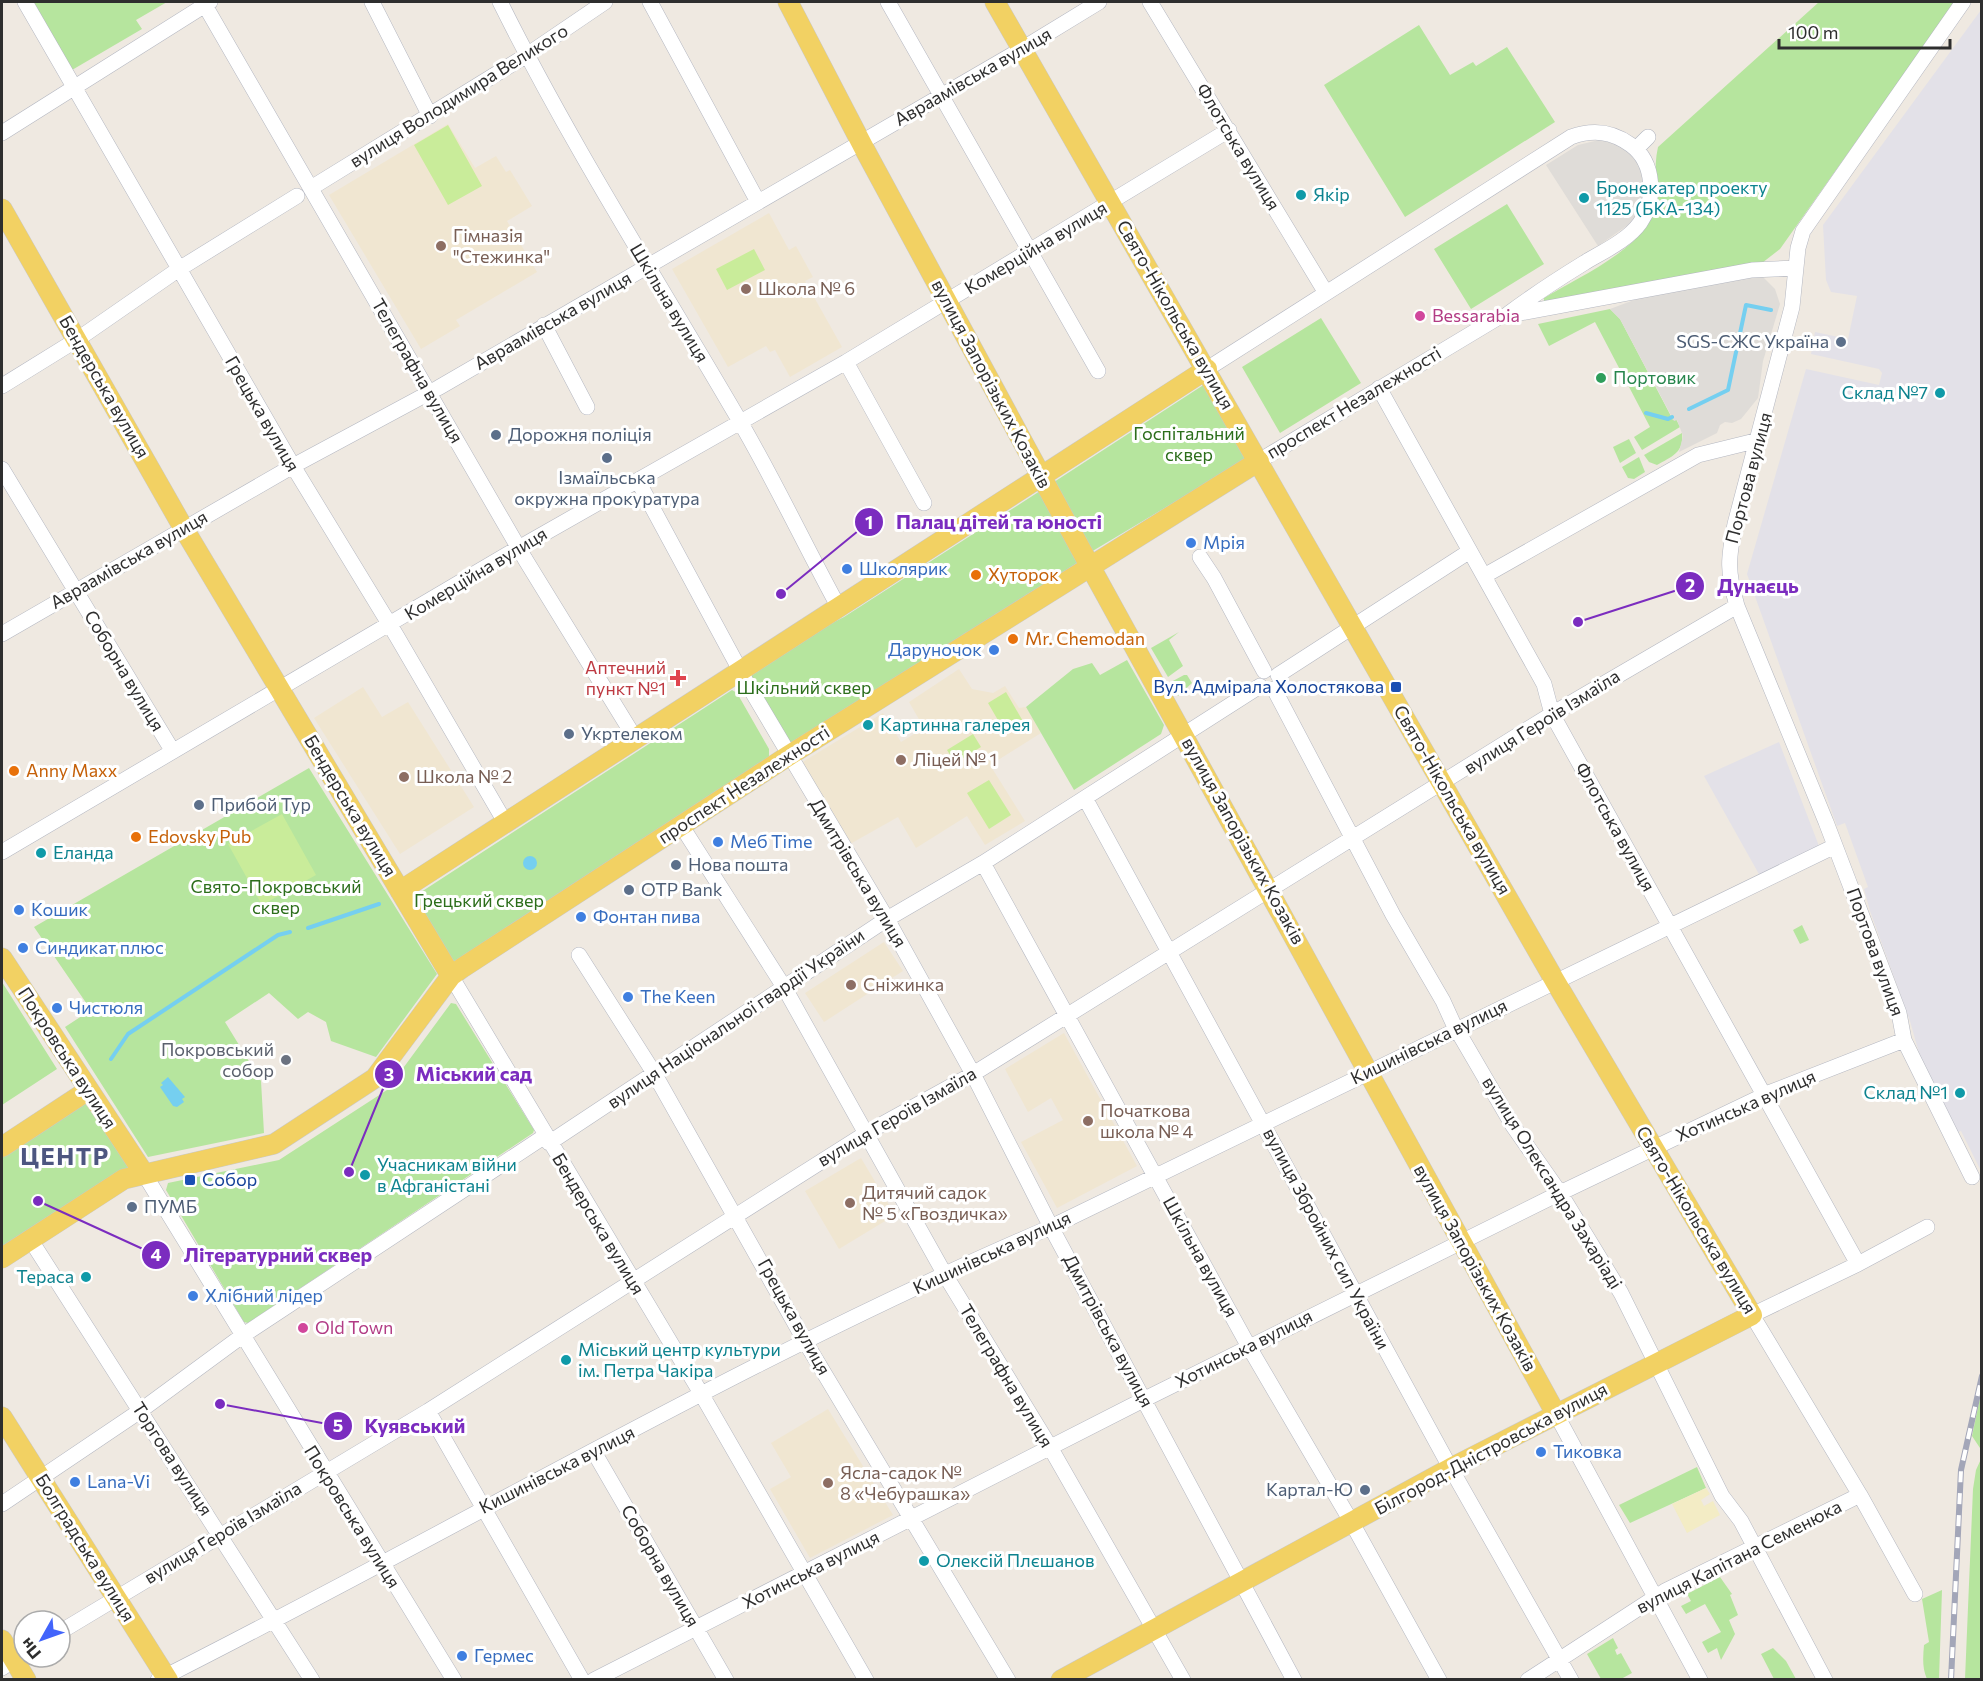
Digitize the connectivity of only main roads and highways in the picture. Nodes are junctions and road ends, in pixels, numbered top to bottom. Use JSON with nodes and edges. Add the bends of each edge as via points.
{"nodes":[{"id":1,"x":788,"y":2,"type":"edge"},
{"id":2,"x":995,"y":2,"type":"edge"},
{"id":3,"x":2,"y":210,"type":"edge"},
{"id":4,"x":1207,"y":369,"type":"junction"},
{"id":5,"x":1259,"y":461,"type":"junction"},
{"id":6,"x":1041,"y":476,"type":"junction"},
{"id":7,"x":1090,"y":566,"type":"junction"},
{"id":8,"x":400,"y":891,"type":"junction"},
{"id":9,"x":2,"y":958,"type":"edge"},
{"id":10,"x":451,"y":976,"type":"junction"},
{"id":11,"x":87,"y":1091,"type":"junction"},
{"id":12,"x":2,"y":1147,"type":"edge"},
{"id":13,"x":143,"y":1172,"type":"junction"},
{"id":14,"x":2,"y":1258,"type":"edge"},
{"id":15,"x":1752,"y":1315,"type":"joint"},
{"id":16,"x":1556,"y":1414,"type":"junction"},
{"id":17,"x":2,"y":1417,"type":"edge"},
{"id":18,"x":2,"y":1640,"type":"edge"},
{"id":19,"x":12,"y":1659,"type":"edge"},
{"id":20,"x":164,"y":1678,"type":"edge"},
{"id":21,"x":1060,"y":1680,"type":"edge"}],
"edges":[{"from":1,"to":6,"type":"main road","name":"вулиця Запорізьких Козаків"},
{"from":2,"to":4,"type":"main road","name":"Свято-Нікольська вулиця"},
{"from":3,"to":8,"type":"main road","name":"Бендерська вулиця","via":[[184,529]]},
{"from":4,"to":5,"type":"main road","name":"Свято-Нікольська вулиця"},
{"from":4,"to":6,"type":"main road"},
{"from":5,"to":7,"type":"main road","name":"проспект Незалежності"},
{"from":5,"to":15,"type":"main road","name":"Свято-Нікольська вулиця","via":[[1555,981]]},
{"from":6,"to":7,"type":"main road","name":"вулиця Запорізьких Козаків"},
{"from":6,"to":8,"type":"main road"},
{"from":7,"to":10,"type":"main road","name":"проспект Незалежності","via":[[788,756]]},
{"from":7,"to":16,"type":"main road","name":"вулиця Запорізьких Козаків"},
{"from":8,"to":10,"type":"main road","name":"Бендерська вулиця"},
{"from":9,"to":11,"type":"main road","name":"Покровська вулиця"},
{"from":10,"to":13,"type":"main road","name":"проспект Незалежності","via":[[375,1078],[274,1144]]},
{"from":11,"to":12,"type":"main road"},
{"from":11,"to":13,"type":"main road","name":"Покровська вулиця"},
{"from":13,"to":14,"type":"main road","name":"проспект Незалежності","via":[[124,1179]]},
{"from":15,"to":16,"type":"main road","name":"Білгород-Дністровська вулиця"},
{"from":16,"to":21,"type":"main road","name":"Білгород-Дністровська вулиця"},
{"from":17,"to":20,"type":"main road","name":"Болградська вулиця"},
{"from":18,"to":19,"type":"main road"}]}
